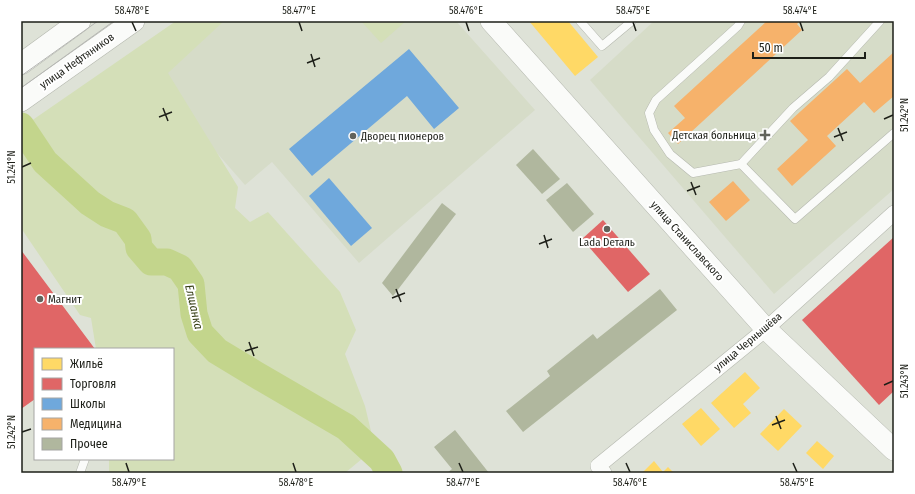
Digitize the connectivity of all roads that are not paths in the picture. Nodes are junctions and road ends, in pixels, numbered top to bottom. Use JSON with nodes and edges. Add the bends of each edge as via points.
{"nodes":[{"id":1,"x":80,"y":21,"type":"edge"},
{"id":2,"x":134,"y":21,"type":"edge"},
{"id":3,"x":491,"y":21,"type":"edge"},
{"id":4,"x":580,"y":21,"type":"edge"},
{"id":5,"x":632,"y":21,"type":"edge"},
{"id":6,"x":741,"y":21,"type":"edge"},
{"id":7,"x":880,"y":21,"type":"edge"},
{"id":8,"x":21,"y":64,"type":"edge"},
{"id":9,"x":22,"y":100,"type":"edge"},
{"id":10,"x":894,"y":133,"type":"edge"},
{"id":11,"x":741,"y":164,"type":"junction"},
{"id":12,"x":894,"y":214,"type":"edge"},
{"id":13,"x":766,"y":329,"type":"junction"},
{"id":14,"x":894,"y":450,"type":"edge"},
{"id":15,"x":85,"y":460,"type":"edge"},
{"id":16,"x":601,"y":470,"type":"edge"},
{"id":17,"x":80,"y":473,"type":"edge"}],
"edges":[{"from":1,"to":8,"type":"main road"},
{"from":2,"to":9,"type":"main road","name":"улица Нефтяников"},
{"from":3,"to":13,"type":"main road","name":"улица Станиславского"},
{"from":4,"to":5,"type":"lane","via":[[602,46]]},
{"from":6,"to":11,"type":"lane","via":[[656,100],[649,113],[654,130],[670,154],[693,173]]},
{"from":7,"to":11,"type":"lane"},
{"from":10,"to":11,"type":"lane","via":[[795,219]]},
{"from":12,"to":13,"type":"street","name":"улица Чернышёва"},
{"from":13,"to":14,"type":"main road","name":"улица Станиславского"},
{"from":13,"to":16,"type":"street","name":"улица Чернышёва"},
{"from":15,"to":17,"type":"lane"}]}
